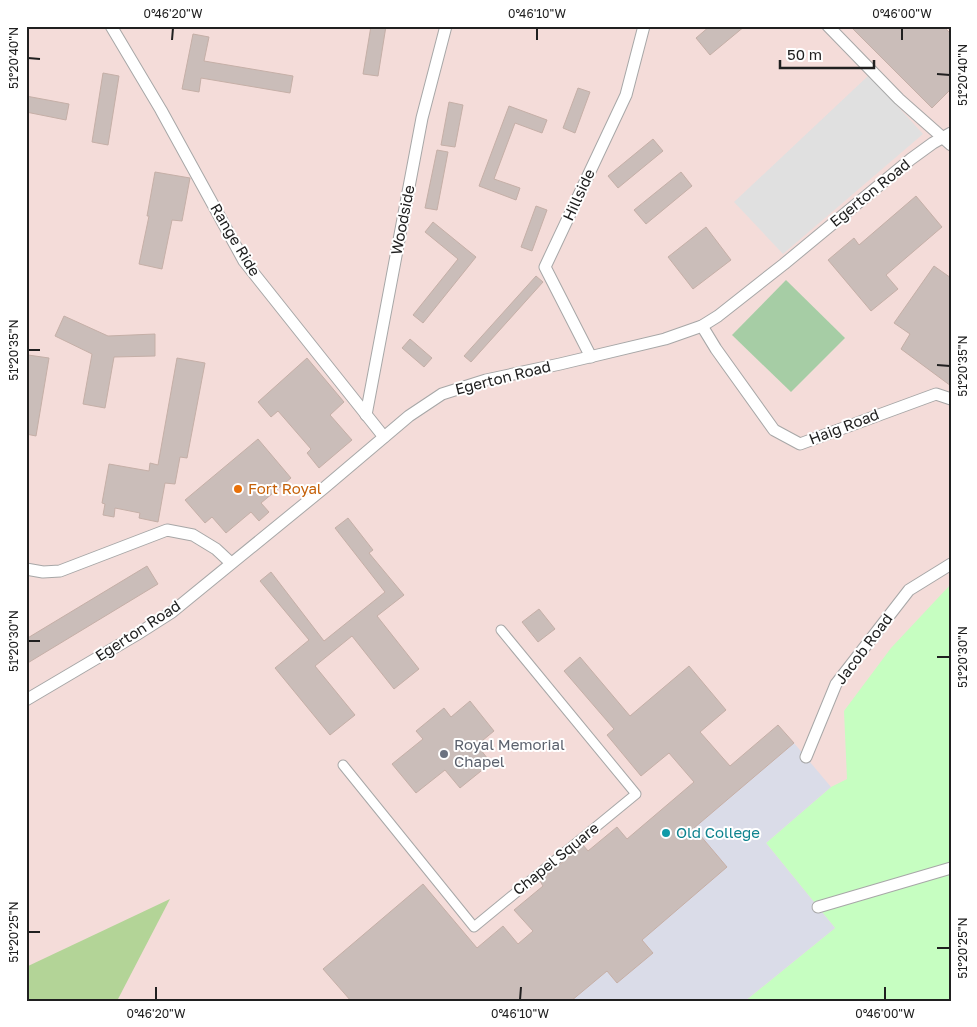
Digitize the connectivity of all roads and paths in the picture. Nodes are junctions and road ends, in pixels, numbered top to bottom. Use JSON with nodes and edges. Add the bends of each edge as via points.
{"nodes":[{"id":1,"x":111,"y":26,"type":"edge"},
{"id":2,"x":446,"y":26,"type":"edge"},
{"id":3,"x":644,"y":26,"type":"edge"},
{"id":4,"x":828,"y":26,"type":"edge"},
{"id":5,"x":946,"y":135,"type":"edge"},
{"id":6,"x":951,"y":145,"type":"edge"},
{"id":7,"x":702,"y":326,"type":"junction"},
{"id":8,"x":591,"y":357,"type":"junction"},
{"id":9,"x":951,"y":399,"type":"edge"},
{"id":10,"x":366,"y":415,"type":"junction"},
{"id":11,"x":384,"y":438,"type":"junction"},
{"id":12,"x":231,"y":563,"type":"junction"},
{"id":13,"x":951,"y":564,"type":"edge"},
{"id":14,"x":26,"y":569,"type":"edge"},
{"id":15,"x":501,"y":630,"type":"dead end"},
{"id":16,"x":26,"y":700,"type":"edge"},
{"id":17,"x":806,"y":757,"type":"dead end"},
{"id":18,"x":343,"y":765,"type":"dead end"},
{"id":19,"x":951,"y":868,"type":"edge"},
{"id":20,"x":818,"y":907,"type":"dead end"}],
"edges":[{"from":1,"to":10,"type":"street","name":"Range Ride","via":[[244,261]]},
{"from":2,"to":10,"type":"street","name":"Woodside","via":[[422,118]]},
{"from":3,"to":8,"type":"street","name":"Hillside","via":[[626,95],[545,267]]},
{"from":4,"to":5,"type":"street","via":[[899,99]]},
{"from":5,"to":6,"type":"street"},
{"from":5,"to":7,"type":"street","name":"Egerton Road","via":[[911,159],[784,264]]},
{"from":7,"to":8,"type":"street","name":"Egerton Road","via":[[665,340]]},
{"from":7,"to":9,"type":"street","name":"Haig Road","via":[[774,430],[800,444],[936,394]]},
{"from":8,"to":11,"type":"street","name":"Egerton Road","via":[[486,380],[442,394]]},
{"from":10,"to":11,"type":"street","name":"Range Ride"},
{"from":11,"to":12,"type":"street","name":"Egerton Road"},
{"from":12,"to":14,"type":"street","via":[[193,535],[167,530],[60,571]]},
{"from":12,"to":16,"type":"street","name":"Egerton Road","via":[[172,612]]},
{"from":13,"to":17,"type":"street","name":"Jacob Road","via":[[909,590],[836,684]]},
{"from":15,"to":18,"type":"street","name":"Chapel Square","via":[[636,794],[474,927]]},
{"from":19,"to":20,"type":"street"}]}
